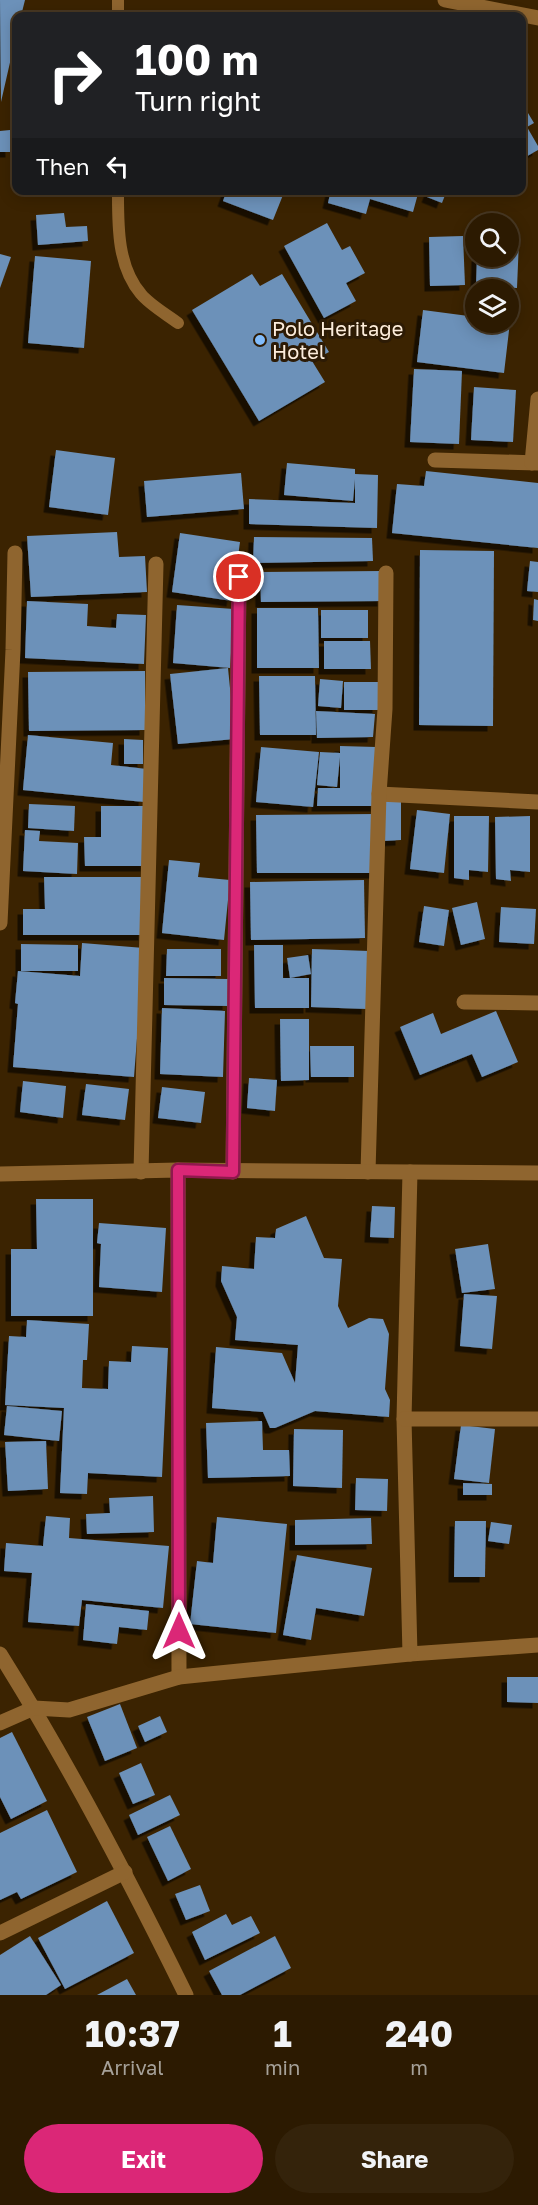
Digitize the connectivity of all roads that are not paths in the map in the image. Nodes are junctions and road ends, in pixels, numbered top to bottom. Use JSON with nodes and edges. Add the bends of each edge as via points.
{"nodes":[{"id":1,"x":445,"y":0,"type":"edge"},
{"id":2,"x":507,"y":12,"type":"edge"},
{"id":3,"x":118,"y":195,"type":"edge"},
{"id":4,"x":178,"y":323,"type":"dead end"},
{"id":5,"x":538,"y":399,"type":"edge"},
{"id":6,"x":435,"y":460,"type":"dead end"},
{"id":7,"x":535,"y":463,"type":"edge"},
{"id":8,"x":15,"y":553,"type":"dead end"},
{"id":9,"x":156,"y":564,"type":"dead end"},
{"id":10,"x":386,"y":573,"type":"dead end"},
{"id":11,"x":239,"y":577,"type":"dead end"},
{"id":12,"x":380,"y":794,"type":"junction"},
{"id":13,"x":538,"y":801,"type":"edge"},
{"id":14,"x":0,"y":923,"type":"edge"},
{"id":15,"x":464,"y":1002,"type":"dead end"},
{"id":16,"x":538,"y":1004,"type":"edge"},
{"id":17,"x":178,"y":1170,"type":"junction"},
{"id":18,"x":141,"y":1172,"type":"junction"},
{"id":19,"x":233,"y":1172,"type":"junction"},
{"id":20,"x":368,"y":1172,"type":"junction"},
{"id":21,"x":410,"y":1172,"type":"junction"},
{"id":22,"x":538,"y":1173,"type":"edge"},
{"id":23,"x":0,"y":1174,"type":"edge"},
{"id":24,"x":404,"y":1419,"type":"junction"},
{"id":25,"x":538,"y":1419,"type":"edge"},
{"id":26,"x":538,"y":1645,"type":"edge"},
{"id":27,"x":0,"y":1654,"type":"edge"},
{"id":28,"x":410,"y":1654,"type":"junction"},
{"id":29,"x":179,"y":1677,"type":"junction"},
{"id":30,"x":34,"y":1708,"type":"junction"},
{"id":31,"x":0,"y":1723,"type":"edge"},
{"id":32,"x":125,"y":1872,"type":"junction"},
{"id":33,"x":0,"y":1933,"type":"edge"},
{"id":34,"x":186,"y":1995,"type":"edge"}],
"edges":[{"from":1,"to":2,"type":"street"},
{"from":3,"to":4,"type":"lane","via":[[118,239],[129,275],[141,295]]},
{"from":5,"to":7,"type":"street"},
{"from":6,"to":7,"type":"street"},
{"from":8,"to":14,"type":"street"},
{"from":9,"to":18,"type":"street"},
{"from":10,"to":12,"type":"street"},
{"from":11,"to":19,"type":"street"},
{"from":12,"to":13,"type":"street"},
{"from":12,"to":20,"type":"street"},
{"from":15,"to":16,"type":"street"},
{"from":17,"to":18,"type":"street"},
{"from":17,"to":19,"type":"street"},
{"from":17,"to":29,"type":"street"},
{"from":18,"to":23,"type":"street"},
{"from":19,"to":20,"type":"street"},
{"from":20,"to":21,"type":"street"},
{"from":21,"to":22,"type":"street"},
{"from":21,"to":24,"type":"street"},
{"from":24,"to":25,"type":"street"},
{"from":24,"to":28,"type":"street"},
{"from":26,"to":28,"type":"street"},
{"from":27,"to":30,"type":"street"},
{"from":28,"to":29,"type":"street"},
{"from":29,"to":30,"type":"street","via":[[69,1710]]},
{"from":30,"to":31,"type":"street"},
{"from":30,"to":32,"type":"street"},
{"from":32,"to":33,"type":"street"},
{"from":32,"to":34,"type":"street"}]}
